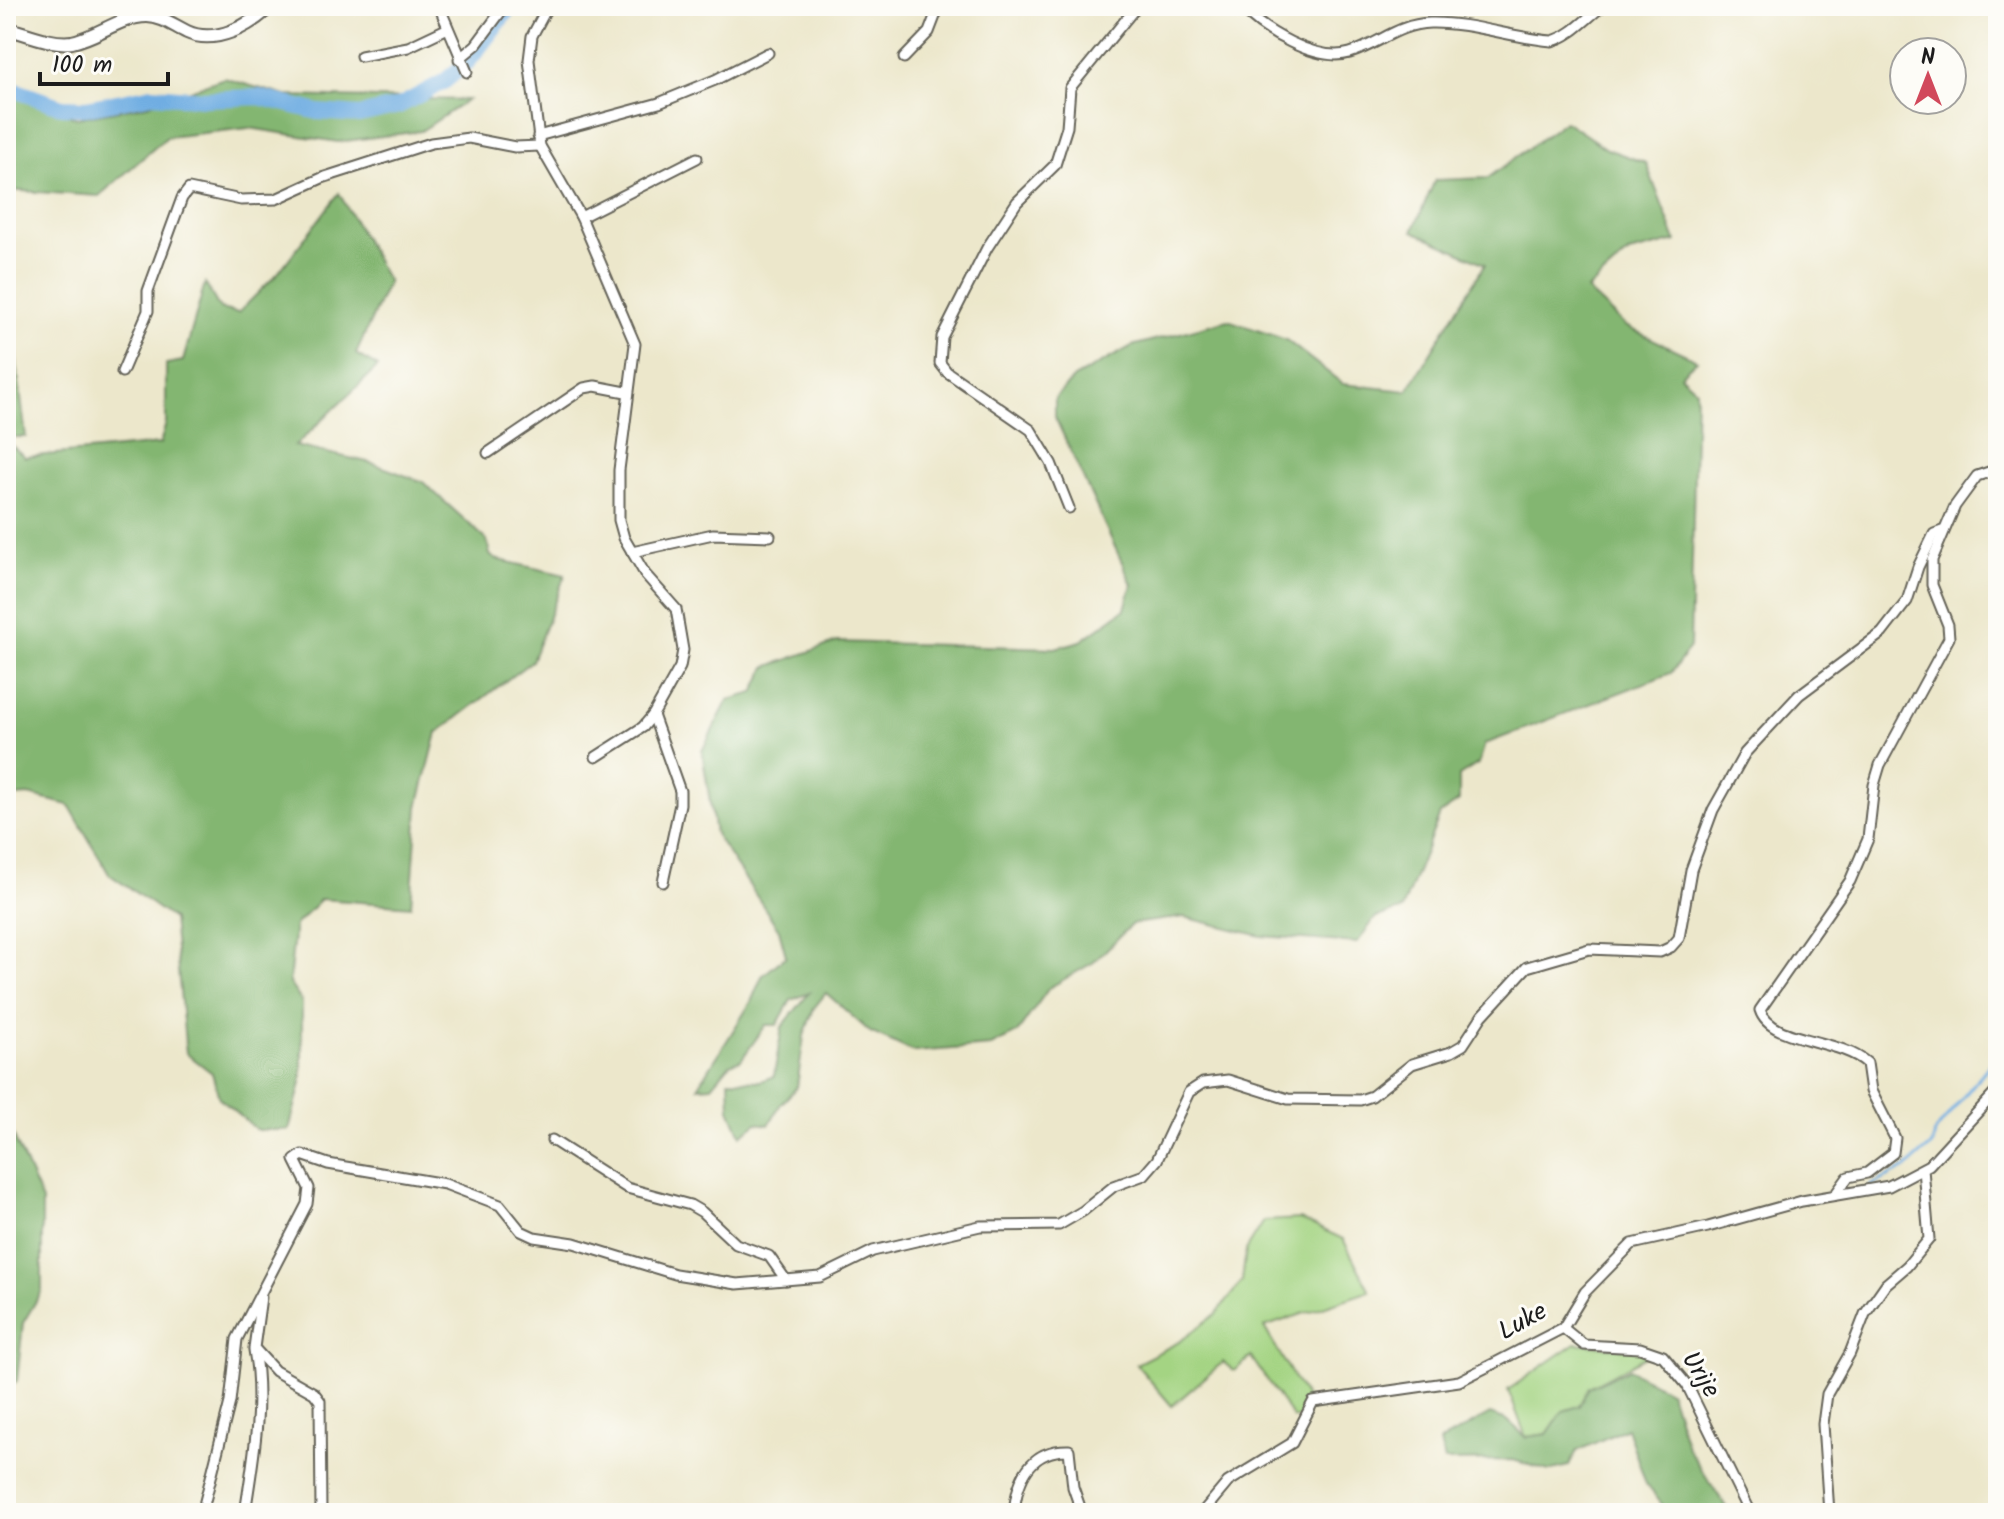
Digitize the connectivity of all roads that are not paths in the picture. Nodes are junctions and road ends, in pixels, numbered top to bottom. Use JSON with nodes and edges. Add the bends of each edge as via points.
{"nodes":[{"id":1,"x":270,"y":6,"type":"edge"},
{"id":2,"x":439,"y":6,"type":"edge"},
{"id":3,"x":505,"y":6,"type":"edge"},
{"id":4,"x":548,"y":6,"type":"edge"},
{"id":5,"x":939,"y":6,"type":"edge"},
{"id":6,"x":1137,"y":6,"type":"edge"},
{"id":7,"x":1240,"y":6,"type":"edge"},
{"id":8,"x":1603,"y":6,"type":"edge"},
{"id":9,"x":6,"y":28,"type":"edge"},
{"id":10,"x":446,"y":29,"type":"junction"},
{"id":11,"x":768,"y":53,"type":"dead end"},
{"id":12,"x":361,"y":56,"type":"dead end"},
{"id":13,"x":904,"y":58,"type":"dead end"},
{"id":14,"x":539,"y":141,"type":"junction"},
{"id":15,"x":697,"y":158,"type":"dead end"},
{"id":16,"x":581,"y":217,"type":"junction"},
{"id":17,"x":122,"y":372,"type":"dead end"},
{"id":18,"x":626,"y":392,"type":"junction"},
{"id":19,"x":488,"y":453,"type":"dead end"},
{"id":20,"x":1998,"y":469,"type":"edge"},
{"id":21,"x":1069,"y":508,"type":"dead end"},
{"id":22,"x":1942,"y":531,"type":"junction"},
{"id":23,"x":770,"y":536,"type":"dead end"},
{"id":24,"x":632,"y":552,"type":"junction"},
{"id":25,"x":653,"y":715,"type":"junction"},
{"id":26,"x":596,"y":757,"type":"dead end"},
{"id":27,"x":663,"y":882,"type":"dead end"},
{"id":28,"x":1998,"y":1090,"type":"edge"},
{"id":29,"x":552,"y":1140,"type":"dead end"},
{"id":30,"x":1923,"y":1169,"type":"junction"},
{"id":31,"x":1835,"y":1195,"type":"junction"},
{"id":32,"x":786,"y":1280,"type":"junction"},
{"id":33,"x":261,"y":1297,"type":"junction"},
{"id":34,"x":1563,"y":1328,"type":"junction"},
{"id":35,"x":254,"y":1348,"type":"junction"},
{"id":36,"x":202,"y":1513,"type":"edge"},
{"id":37,"x":245,"y":1513,"type":"edge"},
{"id":38,"x":321,"y":1513,"type":"edge"},
{"id":39,"x":1014,"y":1513,"type":"edge"},
{"id":40,"x":1082,"y":1513,"type":"edge"},
{"id":41,"x":1202,"y":1513,"type":"edge"},
{"id":42,"x":1750,"y":1513,"type":"edge"},
{"id":43,"x":1829,"y":1513,"type":"edge"}],
"edges":[{"from":1,"to":9,"type":"main road","via":[[250,22],[217,36],[195,35],[151,16],[71,42]]},
{"from":2,"to":10,"type":"street"},
{"from":3,"to":10,"type":"street","via":[[463,66]]},
{"from":4,"to":14,"type":"street","via":[[532,36],[529,60]]},
{"from":5,"to":13,"type":"street","via":[[929,32]]},
{"from":6,"to":21,"type":"street","via":[[1070,88],[1067,127],[1055,165],[1017,202],[987,248],[950,319],[940,351],[947,372],[1031,430]]},
{"from":7,"to":8,"type":"street","via":[[1271,34],[1315,50],[1347,54],[1402,27],[1430,23],[1552,41],[1564,38]]},
{"from":10,"to":12,"type":"street","via":[[408,47]]},
{"from":11,"to":14,"type":"street","via":[[632,112]]},
{"from":14,"to":16,"type":"street"},
{"from":14,"to":17,"type":"street","via":[[515,147],[469,138],[431,143],[322,178],[276,199],[241,200],[189,189]]},
{"from":15,"to":16,"type":"street"},
{"from":16,"to":18,"type":"street","via":[[635,344]]},
{"from":18,"to":19,"type":"street","via":[[584,388]]},
{"from":18,"to":24,"type":"street","via":[[618,496],[624,538]]},
{"from":20,"to":22,"type":"street","via":[[1977,476]]},
{"from":22,"to":31,"type":"street","via":[[1930,572],[1948,625],[1946,650],[1880,765],[1868,839],[1850,881],[1760,1010],[1780,1032],[1826,1041],[1867,1063],[1871,1091],[1895,1138],[1893,1153],[1867,1173],[1848,1177]]},
{"from":22,"to":32,"type":"street","via":[[1934,534],[1907,601],[1882,633],[1799,695],[1745,753],[1713,810],[1691,870],[1679,938],[1671,947],[1660,952],[1589,949],[1527,967],[1463,1045],[1412,1064],[1360,1100],[1288,1099],[1228,1080],[1203,1083],[1189,1092],[1157,1160],[1144,1175],[1114,1186],[1059,1225],[980,1226],[873,1251],[820,1277]]},
{"from":23,"to":24,"type":"street","via":[[713,534]]},
{"from":24,"to":25,"type":"street","via":[[681,623],[680,667]]},
{"from":25,"to":26,"type":"street"},
{"from":25,"to":27,"type":"street","via":[[680,791]]},
{"from":28,"to":30,"type":"street","name":"Luke"},
{"from":29,"to":32,"type":"street","via":[[627,1188],[702,1212],[736,1244],[769,1256]]},
{"from":30,"to":31,"type":"street","name":"Luke","via":[[1889,1186]]},
{"from":30,"to":43,"type":"street","via":[[1929,1239],[1865,1314],[1827,1394],[1823,1424]]},
{"from":31,"to":34,"type":"street","name":"Luke","via":[[1632,1244],[1585,1292]]},
{"from":32,"to":33,"type":"street","via":[[737,1284],[675,1274],[574,1243],[534,1237],[521,1231],[500,1205],[445,1184],[302,1155],[295,1160],[309,1188],[307,1204]]},
{"from":33,"to":35,"type":"street"},
{"from":33,"to":36,"type":"street","via":[[237,1339],[230,1402]]},
{"from":34,"to":41,"type":"street","name":"Luke","via":[[1459,1381],[1313,1402],[1292,1443],[1228,1482]]},
{"from":34,"to":42,"type":"street","name":"Urije","via":[[1584,1345],[1640,1348],[1663,1356],[1687,1385]]},
{"from":35,"to":37,"type":"street","via":[[258,1372]]},
{"from":35,"to":38,"type":"street","via":[[275,1371],[320,1401]]},
{"from":39,"to":40,"type":"street","via":[[1022,1474],[1054,1449],[1069,1450]]}]}
